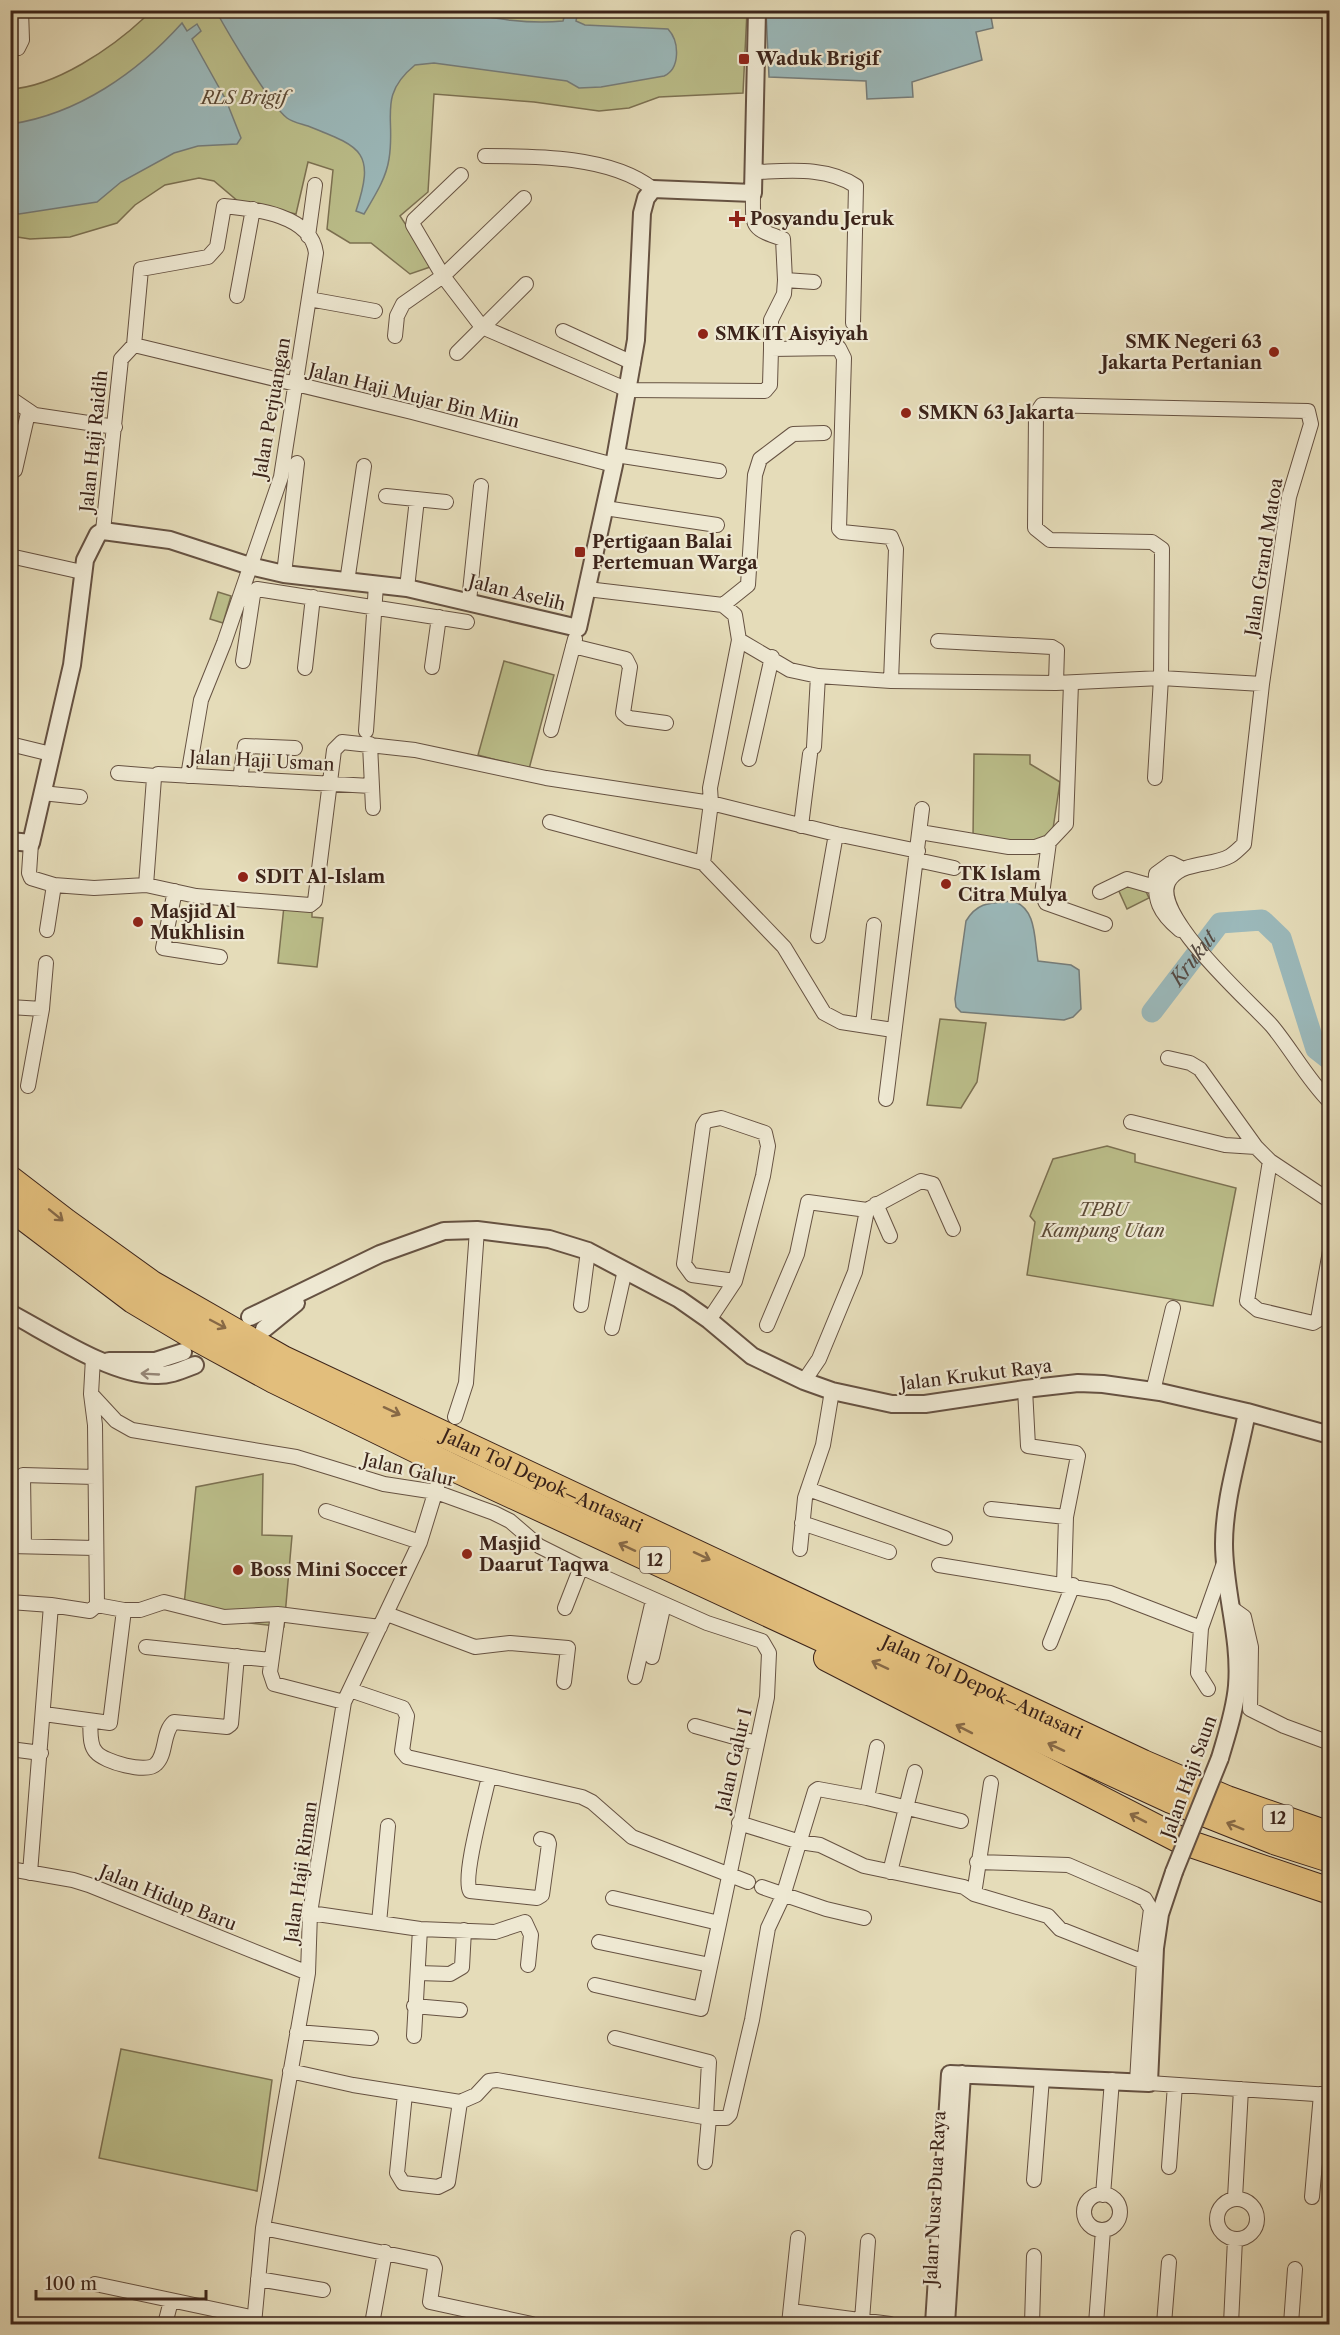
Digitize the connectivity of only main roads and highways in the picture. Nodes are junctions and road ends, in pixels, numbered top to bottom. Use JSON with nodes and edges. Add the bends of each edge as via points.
{"nodes":[{"id":1,"x":10,"y":1179,"type":"edge"},
{"id":2,"x":10,"y":1207,"type":"edge"},
{"id":3,"x":706,"y":1584,"type":"junction"},
{"id":4,"x":1227,"y":1798,"type":"junction"},
{"id":5,"x":1329,"y":1818,"type":"edge"},
{"id":6,"x":1329,"y":1835,"type":"edge"},
{"id":7,"x":1329,"y":1859,"type":"edge"},
{"id":8,"x":1329,"y":1891,"type":"edge"}],
"edges":[{"from":1,"to":4,"type":"highway","name":"Jalan Tol Depok–Antasari","number":"12","one_way":true,"via":[[152,1284],[283,1359],[1143,1763]]},
{"from":3,"to":2,"type":"highway","name":"Jalan Tol Depok–Antasari","number":"12","one_way":true,"via":[[458,1470],[205,1343],[133,1300]]},
{"from":7,"to":3,"type":"highway","name":"Jalan Tol Depok–Antasari","number":"12","one_way":true,"via":[[1170,1800]]},
{"from":8,"to":3,"type":"highway","one_way":true,"via":[[1182,1840],[801,1645]]},
{"from":4,"to":5,"type":"highway"},
{"from":4,"to":6,"type":"highway","name":"Jalan Tol Depok–Antasari","number":"12"}]}
